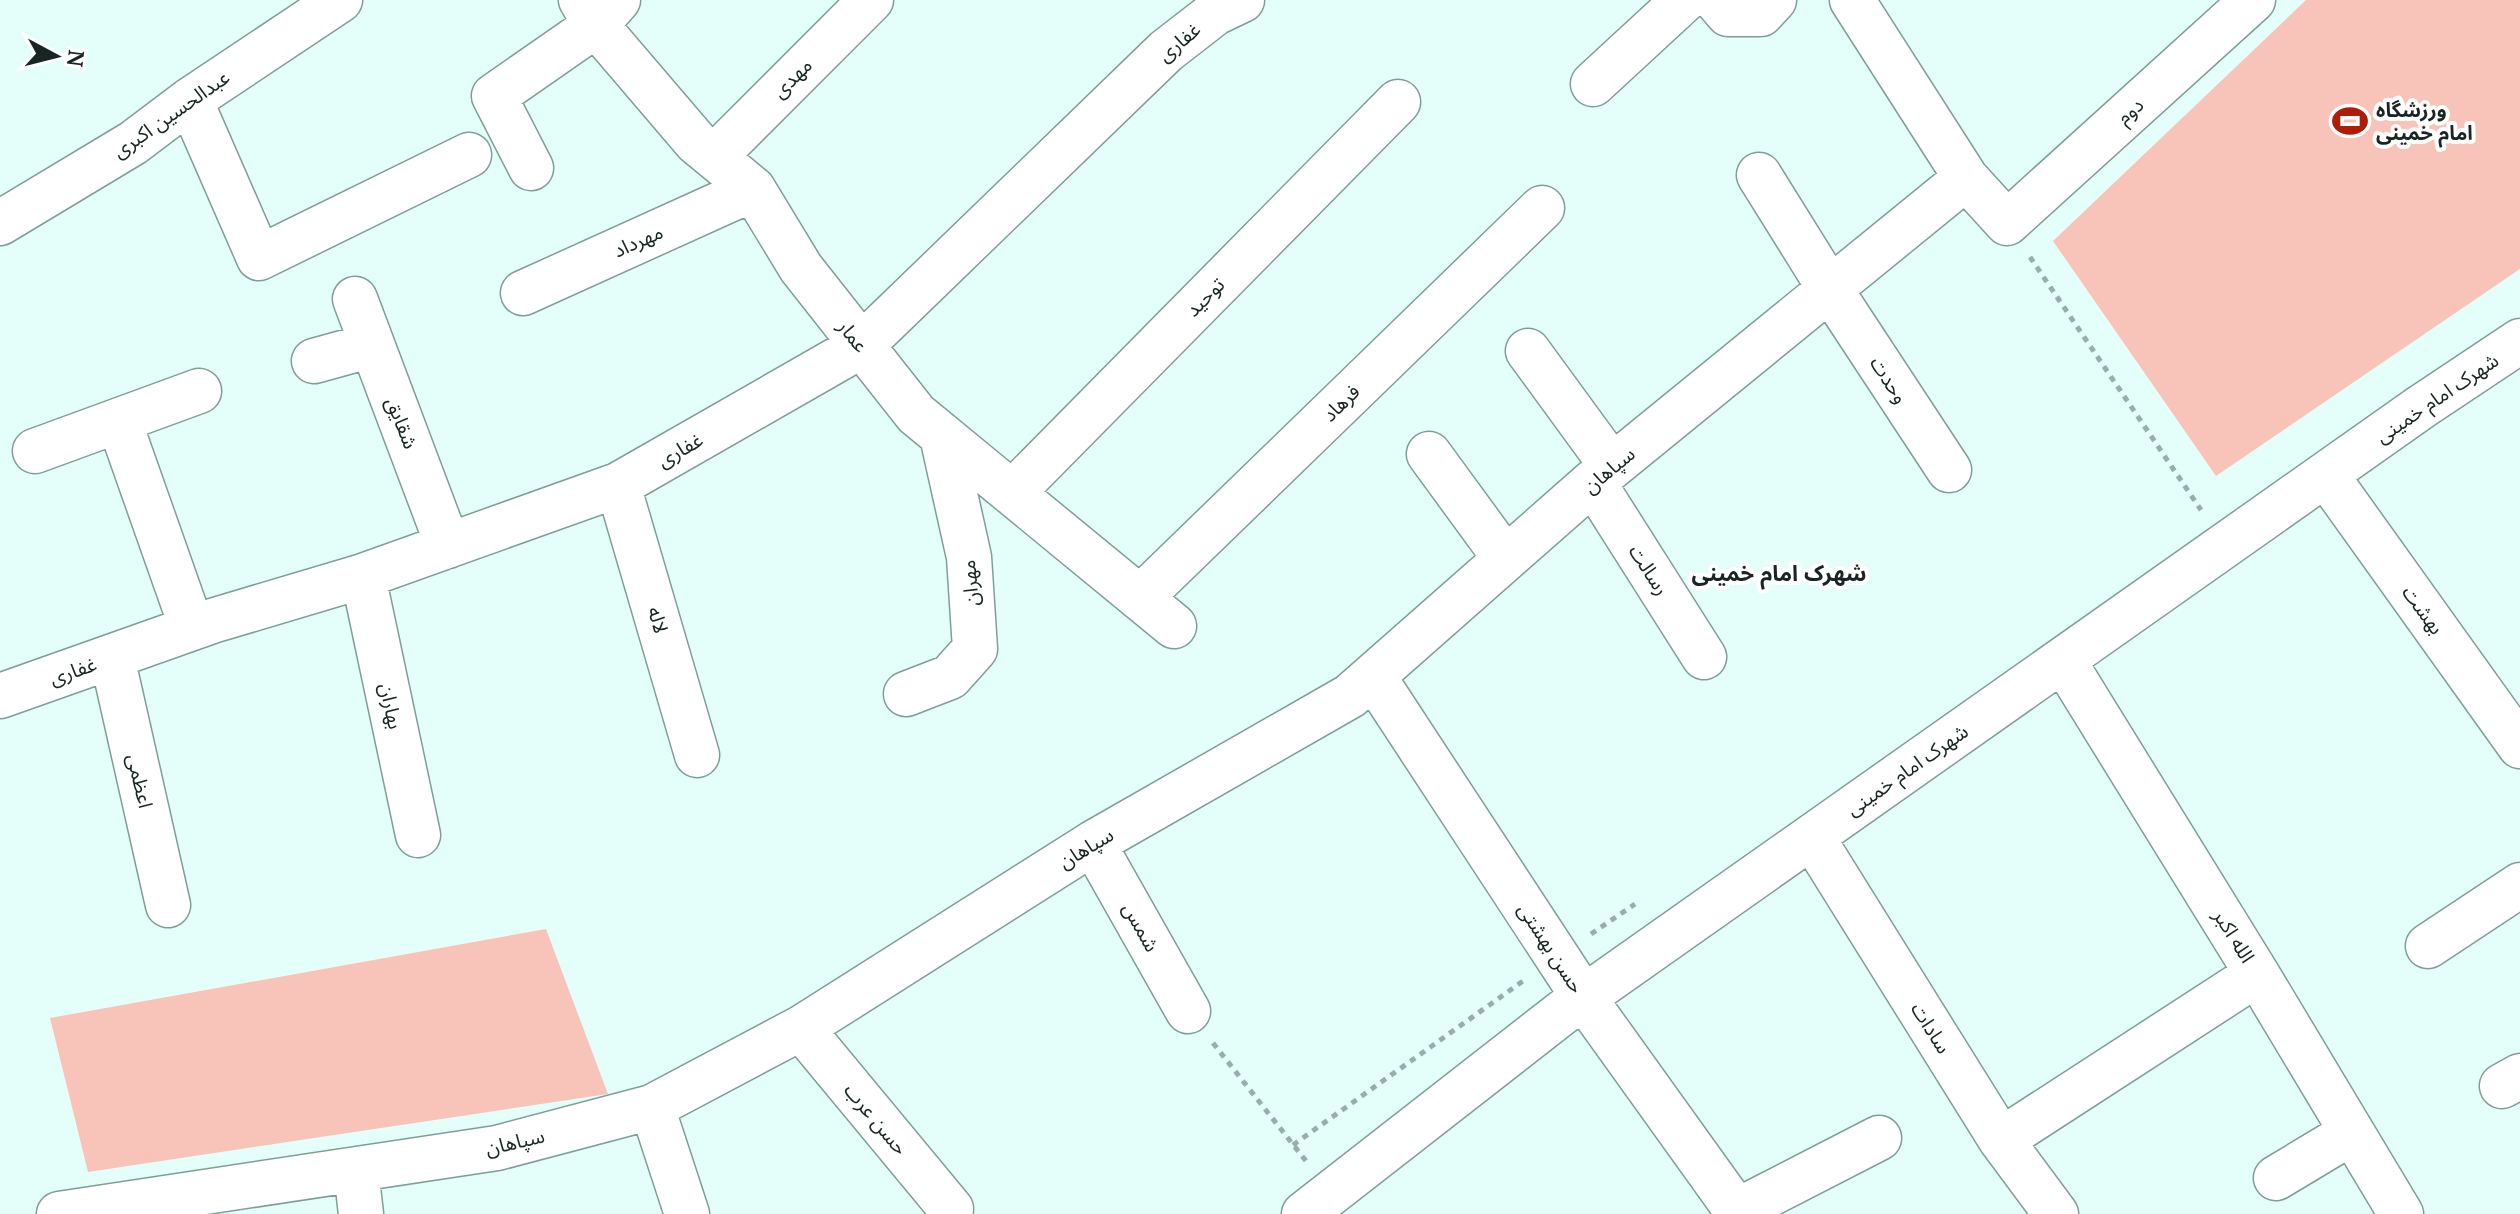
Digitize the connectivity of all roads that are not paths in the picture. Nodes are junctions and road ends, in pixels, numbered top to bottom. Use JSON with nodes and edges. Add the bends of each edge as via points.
{"nodes":[{"id":1,"x":340,"y":0,"type":"edge"},
{"id":2,"x":871,"y":0,"type":"edge"},
{"id":3,"x":1242,"y":0,"type":"edge"},
{"id":4,"x":1684,"y":0,"type":"edge"},
{"id":5,"x":1716,"y":0,"type":"edge"},
{"id":6,"x":1852,"y":0,"type":"edge"},
{"id":7,"x":2253,"y":0,"type":"edge"},
{"id":8,"x":1768,"y":7,"type":"edge"},
{"id":9,"x":598,"y":8,"type":"edge"},
{"id":10,"x":1593,"y":84,"type":"dead end"},
{"id":11,"x":190,"y":100,"type":"junction"},
{"id":12,"x":1398,"y":102,"type":"dead end"},
{"id":13,"x":469,"y":155,"type":"dead end"},
{"id":14,"x":714,"y":157,"type":"junction"},
{"id":15,"x":531,"y":168,"type":"dead end"},
{"id":16,"x":1759,"y":175,"type":"dead end"},
{"id":17,"x":1966,"y":178,"type":"junction"},
{"id":18,"x":753,"y":189,"type":"junction"},
{"id":19,"x":1542,"y":208,"type":"dead end"},
{"id":20,"x":0,"y":223,"type":"edge"},
{"id":21,"x":1830,"y":289,"type":"junction"},
{"id":22,"x":523,"y":293,"type":"dead end"},
{"id":23,"x":355,"y":299,"type":"dead end"},
{"id":24,"x":2520,"y":341,"type":"edge"},
{"id":25,"x":372,"y":345,"type":"junction"},
{"id":26,"x":861,"y":346,"type":"junction"},
{"id":27,"x":1528,"y":351,"type":"dead end"},
{"id":28,"x":314,"y":361,"type":"dead end"},
{"id":29,"x":199,"y":391,"type":"dead end"},
{"id":30,"x":119,"y":421,"type":"junction"},
{"id":31,"x":942,"y":436,"type":"junction"},
{"id":32,"x":35,"y":451,"type":"dead end"},
{"id":33,"x":1429,"y":454,"type":"dead end"},
{"id":34,"x":1949,"y":470,"type":"dead end"},
{"id":35,"x":1603,"y":474,"type":"junction"},
{"id":36,"x":2326,"y":475,"type":"junction"},
{"id":37,"x":618,"y":485,"type":"junction"},
{"id":38,"x":1012,"y":493,"type":"junction"},
{"id":39,"x":448,"y":546,"type":"junction"},
{"id":40,"x":1505,"y":558,"type":"junction"},
{"id":41,"x":363,"y":576,"type":"junction"},
{"id":42,"x":1140,"y":598,"type":"junction"},
{"id":43,"x":1174,"y":626,"type":"dead end"},
{"id":44,"x":192,"y":628,"type":"junction"},
{"id":45,"x":112,"y":657,"type":"junction"},
{"id":46,"x":1704,"y":657,"type":"dead end"},
{"id":47,"x":2063,"y":660,"type":"junction"},
{"id":48,"x":1373,"y":676,"type":"junction"},
{"id":49,"x":906,"y":694,"type":"dead end"},
{"id":50,"x":0,"y":696,"type":"edge"},
{"id":51,"x":2520,"y":746,"type":"edge"},
{"id":52,"x":697,"y":755,"type":"dead end"},
{"id":53,"x":418,"y":835,"type":"dead end"},
{"id":54,"x":1812,"y":837,"type":"junction"},
{"id":55,"x":1093,"y":843,"type":"junction"},
{"id":56,"x":2520,"y":885,"type":"edge"},
{"id":57,"x":168,"y":905,"type":"dead end"},
{"id":58,"x":2428,"y":946,"type":"dead end"},
{"id":59,"x":2257,"y":974,"type":"junction"},
{"id":60,"x":1584,"y":998,"type":"junction"},
{"id":61,"x":1188,"y":1011,"type":"road end"},
{"id":62,"x":801,"y":1028,"type":"junction"},
{"id":63,"x":652,"y":1107,"type":"junction"},
{"id":64,"x":2351,"y":1133,"type":"junction"},
{"id":65,"x":1879,"y":1138,"type":"dead end"},
{"id":66,"x":2001,"y":1140,"type":"junction"},
{"id":67,"x":356,"y":1170,"type":"junction"},
{"id":68,"x":2276,"y":1178,"type":"dead end"},
{"id":69,"x":1326,"y":1207,"type":"edge"},
{"id":70,"x":951,"y":1209,"type":"dead end"},
{"id":71,"x":1738,"y":1213,"type":"edge"},
{"id":72,"x":59,"y":1214,"type":"edge"},
{"id":73,"x":361,"y":1214,"type":"edge"},
{"id":74,"x":687,"y":1214,"type":"edge"},
{"id":75,"x":2056,"y":1214,"type":"edge"},
{"id":76,"x":2401,"y":1214,"type":"edge"}],
"edges":[{"from":1,"to":11,"type":"street","name":"عبدالحسین اکبری"},
{"from":2,"to":14,"type":"street","name":"مهدی"},
{"from":3,"to":26,"type":"street","name":"غفاری","via":[[1215,13],[1166,51]]},
{"from":4,"to":10,"type":"street"},
{"from":5,"to":8,"type":"street","via":[[1728,14]]},
{"from":6,"to":17,"type":"street"},
{"from":7,"to":17,"type":"street","name":"دوم","via":[[2007,223]]},
{"from":9,"to":14,"type":"street","name":"عمار","via":[[696,142]]},
{"from":9,"to":15,"type":"street","via":[[494,96]]},
{"from":11,"to":13,"type":"street","via":[[259,258]]},
{"from":11,"to":20,"type":"street","name":"عبدالحسین اکبری","via":[[133,143]]},
{"from":12,"to":38,"type":"street","name":"توحید"},
{"from":14,"to":18,"type":"street","name":"عمار"},
{"from":16,"to":21,"type":"street","name":"وحدت"},
{"from":17,"to":21,"type":"street","name":"سپاهان"},
{"from":18,"to":22,"type":"street","name":"مهرداد"},
{"from":18,"to":26,"type":"street","name":"عمار","via":[[801,268]]},
{"from":19,"to":42,"type":"street","name":"فرهاد"},
{"from":21,"to":34,"type":"street","name":"وحدت"},
{"from":21,"to":35,"type":"street","name":"سپاهان"},
{"from":23,"to":25,"type":"street","name":"شقایق"},
{"from":24,"to":36,"type":"street","name":"شهرک امام خمینی"},
{"from":25,"to":28,"type":"street"},
{"from":25,"to":39,"type":"street","name":"شقایق"},
{"from":26,"to":31,"type":"street","name":"عمار","via":[[916,414]]},
{"from":26,"to":37,"type":"street","name":"غفاری"},
{"from":27,"to":35,"type":"street","name":"رسالت"},
{"from":29,"to":30,"type":"street"},
{"from":30,"to":32,"type":"street"},
{"from":30,"to":44,"type":"street"},
{"from":31,"to":38,"type":"street","name":"عمار"},
{"from":31,"to":49,"type":"street","name":"مهران","via":[[969,557],[975,649],[950,677]]},
{"from":33,"to":40,"type":"street"},
{"from":35,"to":40,"type":"street","name":"سپاهان"},
{"from":35,"to":46,"type":"street","name":"رسالت"},
{"from":36,"to":47,"type":"street","name":"شهرک امام خمینی"},
{"from":36,"to":51,"type":"street","name":"بهشت"},
{"from":37,"to":39,"type":"street","name":"غفاری"},
{"from":37,"to":52,"type":"street","name":"لاله"},
{"from":38,"to":42,"type":"street","name":"عمار"},
{"from":39,"to":41,"type":"street","name":"غفاری"},
{"from":40,"to":48,"type":"street","name":"سپاهان"},
{"from":41,"to":44,"type":"street","name":"غفاری"},
{"from":41,"to":53,"type":"street","name":"بهاران"},
{"from":42,"to":43,"type":"street","name":"عمار"},
{"from":44,"to":45,"type":"street","name":"غفاری"},
{"from":45,"to":50,"type":"street","name":"غفاری"},
{"from":45,"to":57,"type":"street","name":"اعظمی"},
{"from":47,"to":54,"type":"street","name":"شهرک امام خمینی"},
{"from":47,"to":59,"type":"street","name":"الله اکبر"},
{"from":48,"to":55,"type":"street","name":"سپاهان","via":[[1350,696]]},
{"from":48,"to":60,"type":"street","name":"حسن بهشتی"},
{"from":54,"to":60,"type":"street","name":"شهرک امام خمینی"},
{"from":54,"to":66,"type":"street","name":"سادات"},
{"from":55,"to":61,"type":"street","name":"شمس"},
{"from":55,"to":62,"type":"street","name":"سپاهان"},
{"from":56,"to":58,"type":"street"},
{"from":59,"to":64,"type":"street","name":"الله اکبر"},
{"from":59,"to":66,"type":"street"},
{"from":60,"to":69,"type":"street","name":"شهرک امام خمینی"},
{"from":60,"to":71,"type":"street","name":"حسن بهشتی"},
{"from":62,"to":63,"type":"street","name":"سپاهان"},
{"from":62,"to":70,"type":"street","name":"حسن عرب"},
{"from":63,"to":67,"type":"street","name":"سپاهان","via":[[497,1148]]},
{"from":63,"to":74,"type":"street"},
{"from":64,"to":68,"type":"street"},
{"from":64,"to":76,"type":"street","name":"الله اکبر"},
{"from":65,"to":71,"type":"street"},
{"from":66,"to":75,"type":"street","name":"سادات"},
{"from":67,"to":72,"type":"street","name":"سپاهان"},
{"from":67,"to":73,"type":"street"}]}
